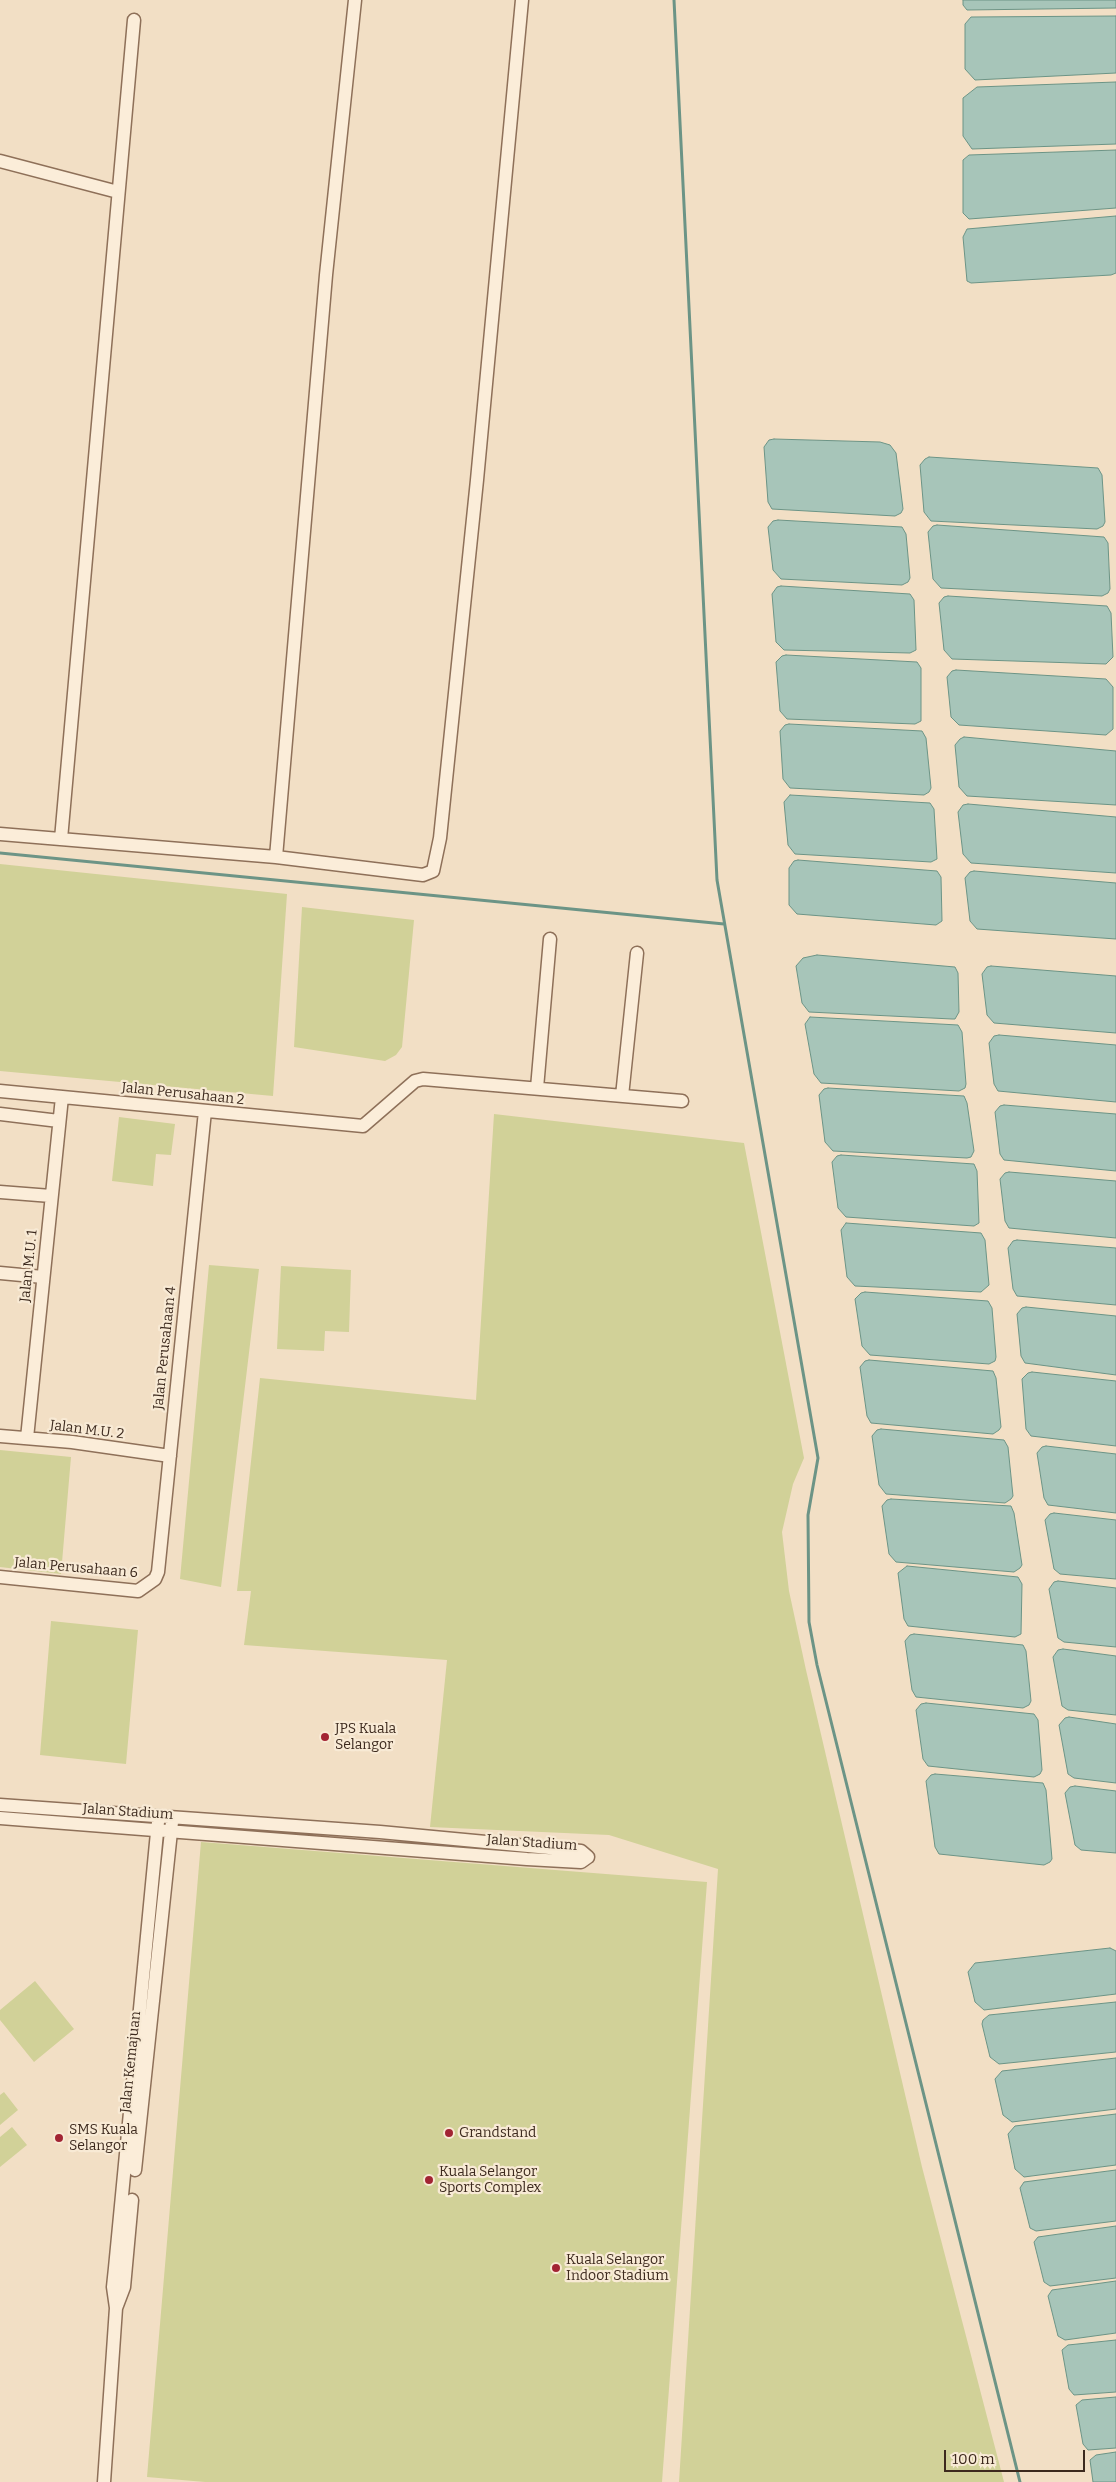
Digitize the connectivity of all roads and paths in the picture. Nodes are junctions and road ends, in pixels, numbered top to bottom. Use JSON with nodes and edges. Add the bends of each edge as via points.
{"nodes":[{"id":1,"x":355,"y":0,"type":"edge"},
{"id":2,"x":522,"y":0,"type":"edge"},
{"id":3,"x":134,"y":20,"type":"dead end"},
{"id":4,"x":0,"y":161,"type":"edge"},
{"id":5,"x":118,"y":192,"type":"junction"},
{"id":6,"x":0,"y":834,"type":"edge"},
{"id":7,"x":61,"y":839,"type":"junction"},
{"id":8,"x":276,"y":857,"type":"junction"},
{"id":9,"x":550,"y":939,"type":"dead end"},
{"id":10,"x":637,"y":953,"type":"dead end"},
{"id":11,"x":537,"y":1088,"type":"junction"},
{"id":12,"x":0,"y":1091,"type":"edge"},
{"id":13,"x":622,"y":1096,"type":"junction"},
{"id":14,"x":62,"y":1097,"type":"junction"},
{"id":15,"x":682,"y":1101,"type":"dead end"},
{"id":16,"x":205,"y":1111,"type":"junction"},
{"id":17,"x":0,"y":1114,"type":"edge"},
{"id":18,"x":59,"y":1121,"type":"junction"},
{"id":19,"x":0,"y":1192,"type":"edge"},
{"id":20,"x":52,"y":1196,"type":"junction"},
{"id":21,"x":0,"y":1273,"type":"edge"},
{"id":22,"x":43,"y":1277,"type":"junction"},
{"id":23,"x":0,"y":1436,"type":"edge"},
{"id":24,"x":27,"y":1438,"type":"junction"},
{"id":25,"x":170,"y":1456,"type":"junction"},
{"id":26,"x":0,"y":1577,"type":"edge"},
{"id":27,"x":149,"y":1585,"type":"joint"},
{"id":28,"x":0,"y":1805,"type":"edge"},
{"id":29,"x":0,"y":1818,"type":"edge"},
{"id":30,"x":158,"y":1823,"type":"junction"},
{"id":31,"x":172,"y":1824,"type":"junction"},
{"id":32,"x":116,"y":2308,"type":"junction"},
{"id":33,"x":104,"y":2482,"type":"edge"}],
"edges":[{"from":1,"to":8,"type":"street","via":[[326,275]]},
{"from":2,"to":8,"type":"street","via":[[477,480],[435,867],[423,875]]},
{"from":3,"to":5,"type":"street"},
{"from":4,"to":5,"type":"street"},
{"from":5,"to":7,"type":"street"},
{"from":6,"to":7,"type":"street"},
{"from":7,"to":8,"type":"street"},
{"from":9,"to":11,"type":"street"},
{"from":10,"to":13,"type":"street"},
{"from":11,"to":13,"type":"street"},
{"from":11,"to":16,"type":"street","name":"Jalan Perusahaan 2","via":[[423,1079],[415,1081],[363,1126]]},
{"from":12,"to":14,"type":"street","name":"Jalan Perusahaan 2"},
{"from":13,"to":15,"type":"street"},
{"from":14,"to":16,"type":"street","name":"Jalan Perusahaan 2"},
{"from":14,"to":18,"type":"street","name":"Jalan M.U. 1"},
{"from":16,"to":25,"type":"street","name":"Jalan Perusahaan 4"},
{"from":17,"to":18,"type":"street"},
{"from":18,"to":20,"type":"street","name":"Jalan M.U. 1"},
{"from":19,"to":20,"type":"street"},
{"from":20,"to":22,"type":"street","name":"Jalan M.U. 1"},
{"from":21,"to":22,"type":"street"},
{"from":22,"to":24,"type":"street","name":"Jalan M.U. 1"},
{"from":23,"to":24,"type":"street","name":"Jalan M.U. 2"},
{"from":24,"to":25,"type":"street","name":"Jalan M.U. 2"},
{"from":25,"to":27,"type":"street","name":"Jalan Perusahaan 4","via":[[158,1572]]},
{"from":26,"to":27,"type":"street","name":"Jalan Perusahaan 6","via":[[138,1591]]},
{"from":28,"to":30,"type":"street","name":"Jalan Stadium"},
{"from":29,"to":30,"type":"street","name":"Jalan Stadium"},
{"from":30,"to":31,"type":"street","name":"Jalan Stadium"},
{"from":30,"to":32,"type":"street","name":"Jalan Kemajuan","via":[[115,2268]]},
{"from":31,"to":31,"type":"street","name":"Jalan Stadium","via":[[389,1833],[581,1851],[588,1856],[581,1862],[527,1859]]},
{"from":31,"to":32,"type":"street","name":"Jalan Kemajuan","via":[[124,2287]]},
{"from":32,"to":33,"type":"street","name":"Jalan Kemajuan"}]}
